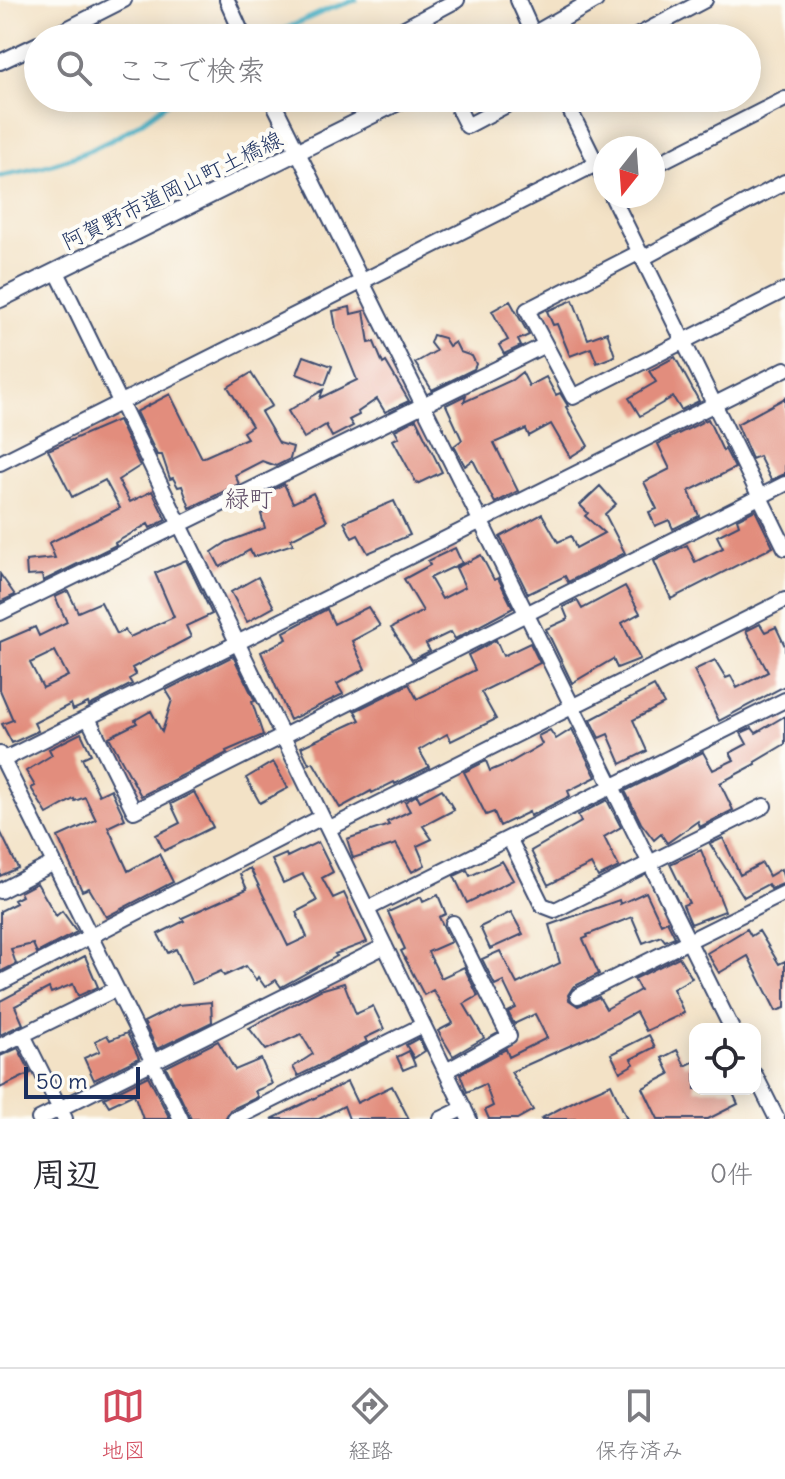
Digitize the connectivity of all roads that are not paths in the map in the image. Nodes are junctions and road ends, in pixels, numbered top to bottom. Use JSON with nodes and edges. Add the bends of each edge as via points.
{"nodes":[{"id":1,"x":227,"y":0,"type":"edge"},
{"id":2,"x":457,"y":0,"type":"edge"},
{"id":3,"x":518,"y":0,"type":"edge"},
{"id":4,"x":595,"y":0,"type":"edge"},
{"id":5,"x":705,"y":0,"type":"edge"},
{"id":6,"x":117,"y":2,"type":"edge"},
{"id":7,"x":75,"y":24,"type":"edge"},
{"id":8,"x":238,"y":24,"type":"edge"},
{"id":9,"x":412,"y":24,"type":"edge"},
{"id":10,"x":527,"y":24,"type":"edge"},
{"id":11,"x":554,"y":24,"type":"edge"},
{"id":12,"x":660,"y":24,"type":"edge"},
{"id":13,"x":24,"y":51,"type":"edge"},
{"id":14,"x":0,"y":62,"type":"edge"},
{"id":15,"x":785,"y":99,"type":"edge"},
{"id":16,"x":761,"y":111,"type":"edge"},
{"id":17,"x":277,"y":112,"type":"edge"},
{"id":18,"x":377,"y":112,"type":"edge"},
{"id":19,"x":460,"y":112,"type":"edge"},
{"id":20,"x":494,"y":112,"type":"edge"},
{"id":21,"x":571,"y":112,"type":"edge"},
{"id":22,"x":759,"y":112,"type":"edge"},
{"id":23,"x":296,"y":152,"type":"junction"},
{"id":24,"x":593,"y":158,"type":"edge"},
{"id":25,"x":665,"y":160,"type":"edge"},
{"id":26,"x":593,"y":166,"type":"edge"},
{"id":27,"x":785,"y":182,"type":"edge"},
{"id":28,"x":618,"y":208,"type":"edge"},
{"id":29,"x":641,"y":255,"type":"junction"},
{"id":30,"x":57,"y":272,"type":"junction"},
{"id":31,"x":361,"y":282,"type":"junction"},
{"id":32,"x":785,"y":290,"type":"edge"},
{"id":33,"x":0,"y":299,"type":"edge"},
{"id":34,"x":684,"y":342,"type":"junction"},
{"id":35,"x":545,"y":345,"type":"junction"},
{"id":36,"x":785,"y":369,"type":"edge"},
{"id":37,"x":121,"y":403,"type":"junction"},
{"id":38,"x":714,"y":404,"type":"junction"},
{"id":39,"x":422,"y":406,"type":"junction"},
{"id":40,"x":0,"y":463,"type":"edge"},
{"id":41,"x":785,"y":484,"type":"edge"},
{"id":42,"x":760,"y":497,"type":"junction"},
{"id":43,"x":480,"y":521,"type":"junction"},
{"id":44,"x":180,"y":525,"type":"junction"},
{"id":45,"x":785,"y":548,"type":"edge"},
{"id":46,"x":785,"y":600,"type":"edge"},
{"id":47,"x":0,"y":613,"type":"edge"},
{"id":48,"x":526,"y":614,"type":"junction"},
{"id":49,"x":237,"y":643,"type":"junction"},
{"id":50,"x":785,"y":700,"type":"edge"},
{"id":51,"x":572,"y":706,"type":"junction"},
{"id":52,"x":88,"y":718,"type":"junction"},
{"id":53,"x":283,"y":736,"type":"junction"},
{"id":54,"x":2,"y":757,"type":"edge"},
{"id":55,"x":612,"y":786,"type":"junction"},
{"id":56,"x":764,"y":806,"type":"dead end"},
{"id":57,"x":325,"y":823,"type":"junction"},
{"id":58,"x":509,"y":838,"type":"junction"},
{"id":59,"x":54,"y":863,"type":"junction"},
{"id":60,"x":650,"y":863,"type":"junction"},
{"id":61,"x":0,"y":891,"type":"edge"},
{"id":62,"x":785,"y":893,"type":"edge"},
{"id":63,"x":367,"y":909,"type":"junction"},
{"id":64,"x":453,"y":923,"type":"dead end"},
{"id":65,"x":90,"y":937,"type":"junction"},
{"id":66,"x":689,"y":941,"type":"junction"},
{"id":67,"x":385,"y":946,"type":"junction"},
{"id":68,"x":0,"y":983,"type":"edge"},
{"id":69,"x":116,"y":989,"type":"junction"},
{"id":70,"x":578,"y":996,"type":"dead end"},
{"id":71,"x":729,"y":1023,"type":"edge"},
{"id":72,"x":423,"y":1025,"type":"junction"},
{"id":73,"x":23,"y":1035,"type":"junction"},
{"id":74,"x":0,"y":1046,"type":"edge"},
{"id":75,"x":153,"y":1062,"type":"junction"},
{"id":76,"x":446,"y":1071,"type":"junction"},
{"id":77,"x":761,"y":1087,"type":"edge"},
{"id":78,"x":62,"y":1114,"type":"edge"},
{"id":79,"x":467,"y":1114,"type":"edge"},
{"id":80,"x":39,"y":1119,"type":"edge"},
{"id":81,"x":181,"y":1119,"type":"edge"},
{"id":82,"x":235,"y":1119,"type":"edge"},
{"id":83,"x":441,"y":1119,"type":"edge"},
{"id":84,"x":777,"y":1119,"type":"edge"}],
"edges":[{"from":1,"to":8,"type":"street"},
{"from":2,"to":9,"type":"street"},
{"from":3,"to":10,"type":"street"},
{"from":4,"to":11,"type":"street"},
{"from":5,"to":12,"type":"street"},
{"from":6,"to":7,"type":"street"},
{"from":13,"to":14,"type":"street"},
{"from":15,"to":16,"type":"street"},
{"from":17,"to":23,"type":"street"},
{"from":18,"to":23,"type":"street","name":"阿賀野市道岡山町土橋線"},
{"from":19,"to":20,"type":"street","via":[[467,126]]},
{"from":21,"to":24,"type":"street"},
{"from":22,"to":25,"type":"street"},
{"from":23,"to":30,"type":"street","name":"阿賀野市道岡山町土橋線"},
{"from":23,"to":31,"type":"street"},
{"from":26,"to":31,"type":"street"},
{"from":27,"to":29,"type":"street"},
{"from":28,"to":29,"type":"street"},
{"from":29,"to":34,"type":"street"},
{"from":29,"to":35,"type":"street","via":[[527,310]]},
{"from":30,"to":33,"type":"street","name":"阿賀野市道岡山町土橋線"},
{"from":30,"to":37,"type":"street"},
{"from":31,"to":37,"type":"street"},
{"from":31,"to":39,"type":"street"},
{"from":32,"to":34,"type":"street"},
{"from":34,"to":35,"type":"street","via":[[573,397]]},
{"from":34,"to":38,"type":"street"},
{"from":35,"to":39,"type":"street"},
{"from":36,"to":38,"type":"street"},
{"from":37,"to":40,"type":"street"},
{"from":37,"to":44,"type":"street"},
{"from":38,"to":42,"type":"street"},
{"from":38,"to":43,"type":"street"},
{"from":39,"to":43,"type":"street"},
{"from":39,"to":44,"type":"street"},
{"from":41,"to":42,"type":"street"},
{"from":42,"to":45,"type":"street"},
{"from":42,"to":48,"type":"street"},
{"from":43,"to":48,"type":"street"},
{"from":43,"to":49,"type":"street"},
{"from":44,"to":47,"type":"street"},
{"from":44,"to":49,"type":"street"},
{"from":46,"to":51,"type":"street"},
{"from":48,"to":51,"type":"street"},
{"from":48,"to":53,"type":"street"},
{"from":49,"to":52,"type":"street"},
{"from":49,"to":53,"type":"street"},
{"from":50,"to":55,"type":"street"},
{"from":51,"to":55,"type":"street"},
{"from":51,"to":57,"type":"street"},
{"from":52,"to":53,"type":"street","via":[[134,811]]},
{"from":52,"to":54,"type":"street"},
{"from":53,"to":57,"type":"street"},
{"from":54,"to":59,"type":"street"},
{"from":55,"to":58,"type":"street"},
{"from":55,"to":60,"type":"street"},
{"from":56,"to":60,"type":"street"},
{"from":57,"to":63,"type":"street"},
{"from":57,"to":65,"type":"street"},
{"from":58,"to":60,"type":"street","via":[[542,905],[555,910]]},
{"from":58,"to":63,"type":"street"},
{"from":59,"to":61,"type":"street"},
{"from":59,"to":65,"type":"street"},
{"from":60,"to":66,"type":"street"},
{"from":62,"to":66,"type":"street"},
{"from":63,"to":67,"type":"street"},
{"from":64,"to":76,"type":"street","via":[[509,1036]]},
{"from":65,"to":68,"type":"street"},
{"from":65,"to":69,"type":"street"},
{"from":66,"to":70,"type":"street"},
{"from":66,"to":71,"type":"street"},
{"from":67,"to":72,"type":"street"},
{"from":67,"to":75,"type":"street"},
{"from":69,"to":73,"type":"street"},
{"from":69,"to":75,"type":"street"},
{"from":72,"to":76,"type":"street"},
{"from":72,"to":82,"type":"street"},
{"from":73,"to":74,"type":"street"},
{"from":73,"to":78,"type":"street"},
{"from":75,"to":78,"type":"street"},
{"from":75,"to":81,"type":"street"},
{"from":76,"to":79,"type":"street"},
{"from":77,"to":84,"type":"street"},
{"from":78,"to":80,"type":"street"},
{"from":79,"to":83,"type":"street"}]}
